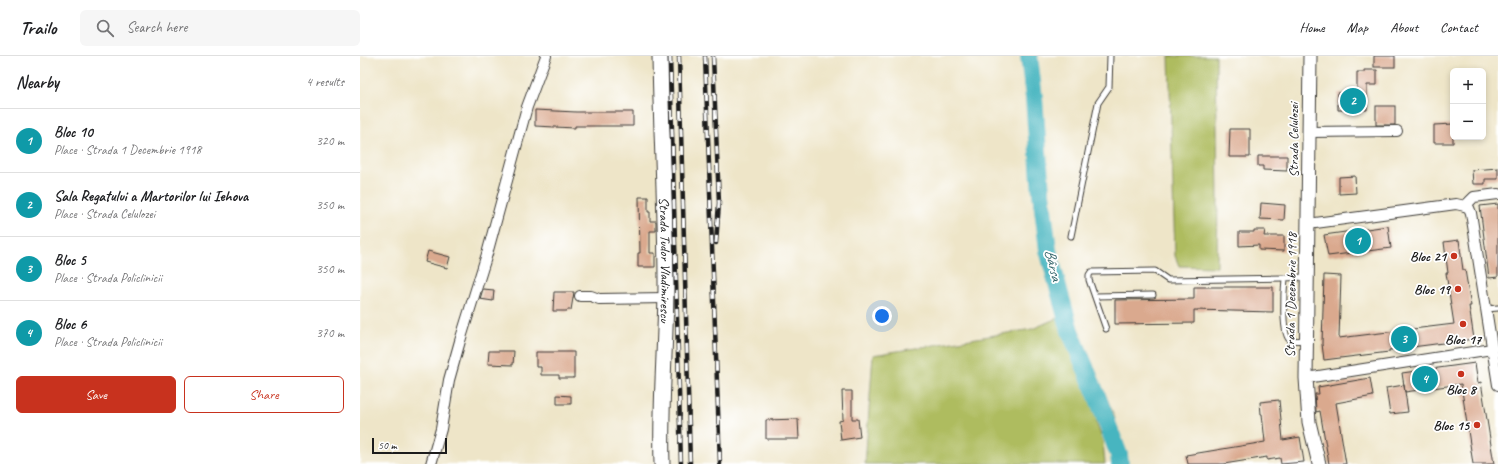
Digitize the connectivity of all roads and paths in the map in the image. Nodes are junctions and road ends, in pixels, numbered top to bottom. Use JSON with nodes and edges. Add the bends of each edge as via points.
{"nodes":[{"id":1,"x":546,"y":56,"type":"edge"},
{"id":2,"x":660,"y":56,"type":"edge"},
{"id":3,"x":1110,"y":56,"type":"edge"},
{"id":4,"x":1310,"y":56,"type":"edge"},
{"id":5,"x":1397,"y":131,"type":"dead end"},
{"id":6,"x":1309,"y":132,"type":"junction"},
{"id":7,"x":1498,"y":194,"type":"edge"},
{"id":8,"x":1465,"y":206,"type":"junction"},
{"id":9,"x":1308,"y":224,"type":"junction"},
{"id":10,"x":1071,"y":236,"type":"dead end"},
{"id":11,"x":1307,"y":277,"type":"junction"},
{"id":12,"x":1285,"y":278,"type":"junction"},
{"id":13,"x":1153,"y":295,"type":"dead end"},
{"id":14,"x":580,"y":296,"type":"dead end"},
{"id":15,"x":1095,"y":296,"type":"junction"},
{"id":16,"x":666,"y":298,"type":"junction"},
{"id":17,"x":1498,"y":308,"type":"edge"},
{"id":18,"x":1486,"y":309,"type":"junction"},
{"id":19,"x":1106,"y":329,"type":"dead end"},
{"id":20,"x":1306,"y":340,"type":"junction"},
{"id":21,"x":1492,"y":349,"type":"junction"},
{"id":22,"x":1306,"y":378,"type":"junction"},
{"id":23,"x":1498,"y":385,"type":"edge"},
{"id":24,"x":431,"y":464,"type":"edge"},
{"id":25,"x":662,"y":464,"type":"edge"},
{"id":26,"x":1319,"y":464,"type":"edge"}],
"edges":[{"from":1,"to":24,"type":"street","via":[[527,107],[488,254],[449,380],[441,429]]},
{"from":2,"to":16,"type":"main road","name":"Strada Tudor Vladimirescu"},
{"from":3,"to":10,"type":"lane","via":[[1109,87],[1098,103]]},
{"from":4,"to":6,"type":"street","name":"Strada Celulozei"},
{"from":5,"to":6,"type":"street"},
{"from":6,"to":9,"type":"street","name":"Strada Celulozei"},
{"from":7,"to":8,"type":"street","via":[[1474,197]]},
{"from":8,"to":9,"type":"street","name":"Strada 1 Decembrie 1918","via":[[1456,204]]},
{"from":8,"to":18,"type":"street","via":[[1471,213]]},
{"from":9,"to":11,"type":"street","name":"Strada 1 Decembrie 1918"},
{"from":11,"to":12,"type":"lane"},
{"from":11,"to":20,"type":"street","name":"Strada 1 Decembrie 1918"},
{"from":12,"to":15,"type":"lane","via":[[1168,280],[1155,271],[1091,272],[1089,280]]},
{"from":12,"to":20,"type":"lane","via":[[1286,336],[1290,340]]},
{"from":13,"to":15,"type":"lane"},
{"from":14,"to":16,"type":"street","via":[[599,299]]},
{"from":15,"to":19,"type":"lane"},
{"from":16,"to":25,"type":"main road","name":"Strada Tudor Vladimirescu"},
{"from":17,"to":18,"type":"lane"},
{"from":18,"to":21,"type":"street"},
{"from":20,"to":22,"type":"street","name":"Strada 1 Decembrie 1918"},
{"from":21,"to":22,"type":"street"},
{"from":21,"to":23,"type":"street"},
{"from":22,"to":26,"type":"street","name":"Strada 1 Decembrie 1918","via":[[1309,422]]}]}
